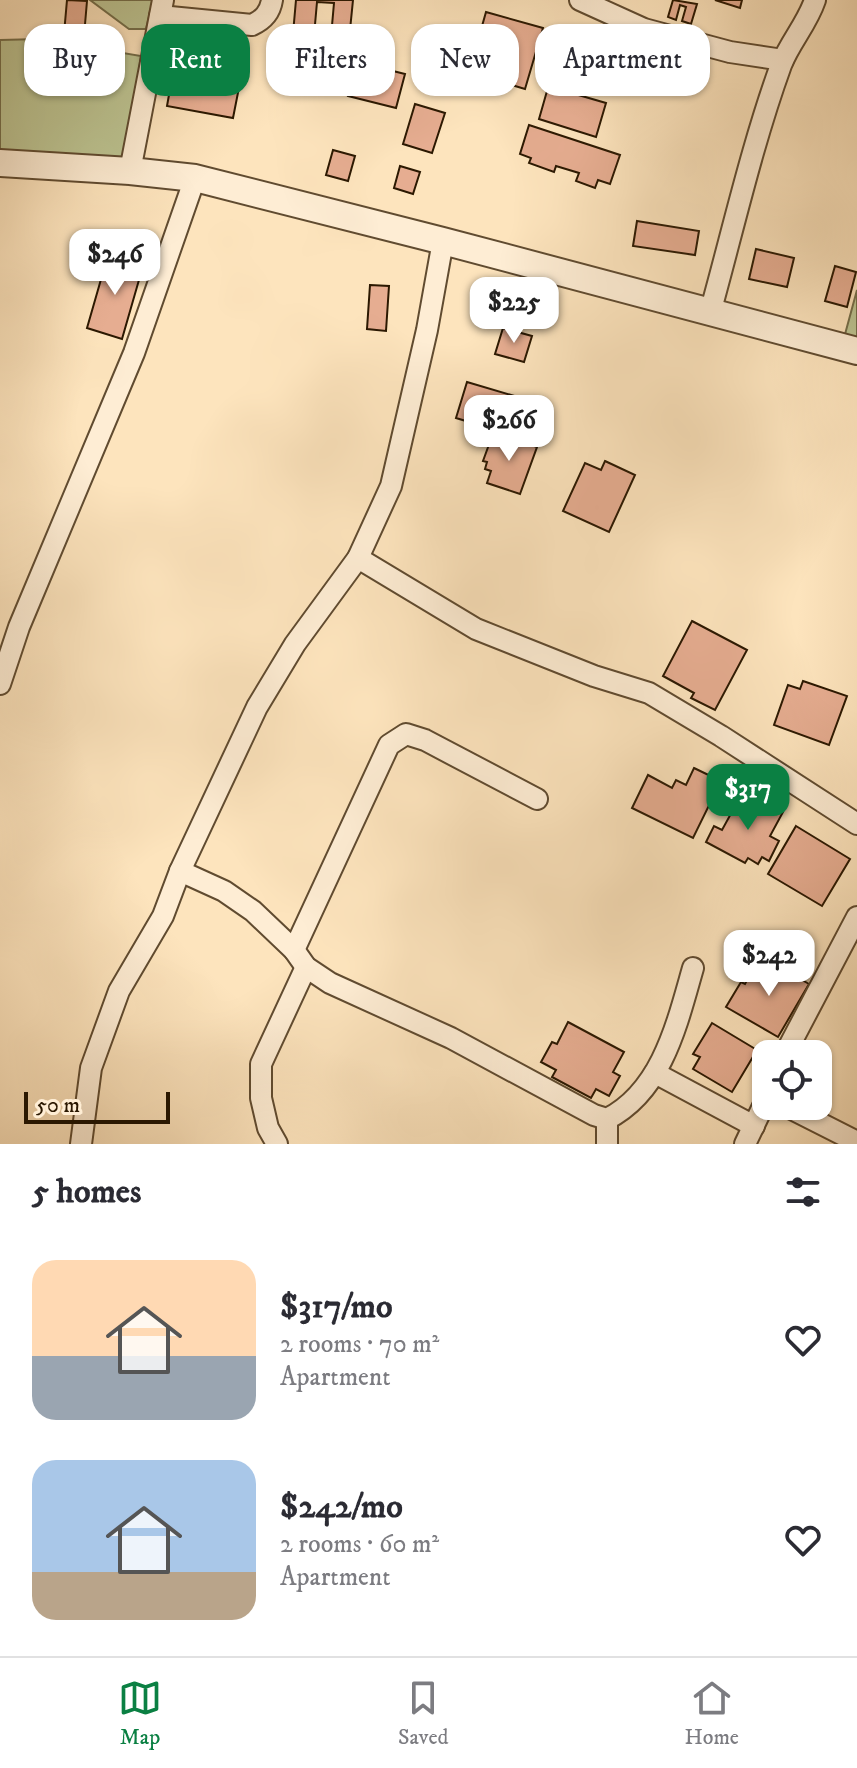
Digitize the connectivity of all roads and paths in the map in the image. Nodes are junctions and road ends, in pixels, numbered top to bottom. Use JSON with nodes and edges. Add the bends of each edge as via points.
{"nodes":[{"id":1,"x":272,"y":0,"type":"edge"},
{"id":2,"x":580,"y":0,"type":"edge"},
{"id":3,"x":815,"y":0,"type":"edge"},
{"id":4,"x":162,"y":8,"type":"edge"},
{"id":5,"x":783,"y":60,"type":"junction"},
{"id":6,"x":0,"y":163,"type":"edge"},
{"id":7,"x":130,"y":171,"type":"junction"},
{"id":8,"x":195,"y":178,"type":"junction"},
{"id":9,"x":443,"y":241,"type":"junction"},
{"id":10,"x":710,"y":313,"type":"junction"},
{"id":11,"x":857,"y":351,"type":"edge"},
{"id":12,"x":358,"y":558,"type":"junction"},
{"id":13,"x":0,"y":684,"type":"edge"},
{"id":14,"x":537,"y":799,"type":"dead end"},
{"id":15,"x":857,"y":824,"type":"edge"},
{"id":16,"x":180,"y":871,"type":"junction"},
{"id":17,"x":857,"y":917,"type":"edge"},
{"id":18,"x":300,"y":959,"type":"junction"},
{"id":19,"x":693,"y":968,"type":"dead end"},
{"id":20,"x":792,"y":1040,"type":"edge"},
{"id":21,"x":655,"y":1073,"type":"junction"},
{"id":22,"x":607,"y":1119,"type":"junction"},
{"id":23,"x":814,"y":1120,"type":"edge"},
{"id":24,"x":749,"y":1135,"type":"edge"},
{"id":25,"x":857,"y":1142,"type":"edge"},
{"id":26,"x":81,"y":1144,"type":"edge"},
{"id":27,"x":277,"y":1144,"type":"edge"},
{"id":28,"x":607,"y":1144,"type":"edge"}],
"edges":[{"from":1,"to":4,"type":"street","via":[[262,20],[252,25]]},
{"from":2,"to":5,"type":"street","via":[[644,29]]},
{"from":3,"to":5,"type":"street"},
{"from":4,"to":7,"type":"street"},
{"from":5,"to":10,"type":"street"},
{"from":6,"to":7,"type":"street"},
{"from":7,"to":8,"type":"street"},
{"from":8,"to":9,"type":"street"},
{"from":8,"to":13,"type":"street","via":[[134,353]]},
{"from":9,"to":10,"type":"street"},
{"from":9,"to":12,"type":"street","via":[[391,486]]},
{"from":10,"to":11,"type":"street"},
{"from":12,"to":15,"type":"street","via":[[476,629],[649,693]]},
{"from":12,"to":16,"type":"street","via":[[257,707]]},
{"from":14,"to":18,"type":"street","via":[[425,740],[406,734],[389,745]]},
{"from":16,"to":18,"type":"street","via":[[243,904]]},
{"from":16,"to":26,"type":"street","via":[[163,916],[119,991],[91,1068]]},
{"from":17,"to":20,"type":"street"},
{"from":18,"to":22,"type":"street","via":[[330,983]]},
{"from":18,"to":27,"type":"street","via":[[261,1064],[261,1098]]},
{"from":19,"to":21,"type":"street"},
{"from":21,"to":22,"type":"street","via":[[640,1096]]},
{"from":21,"to":24,"type":"street"},
{"from":22,"to":28,"type":"street"},
{"from":23,"to":25,"type":"street"}]}
